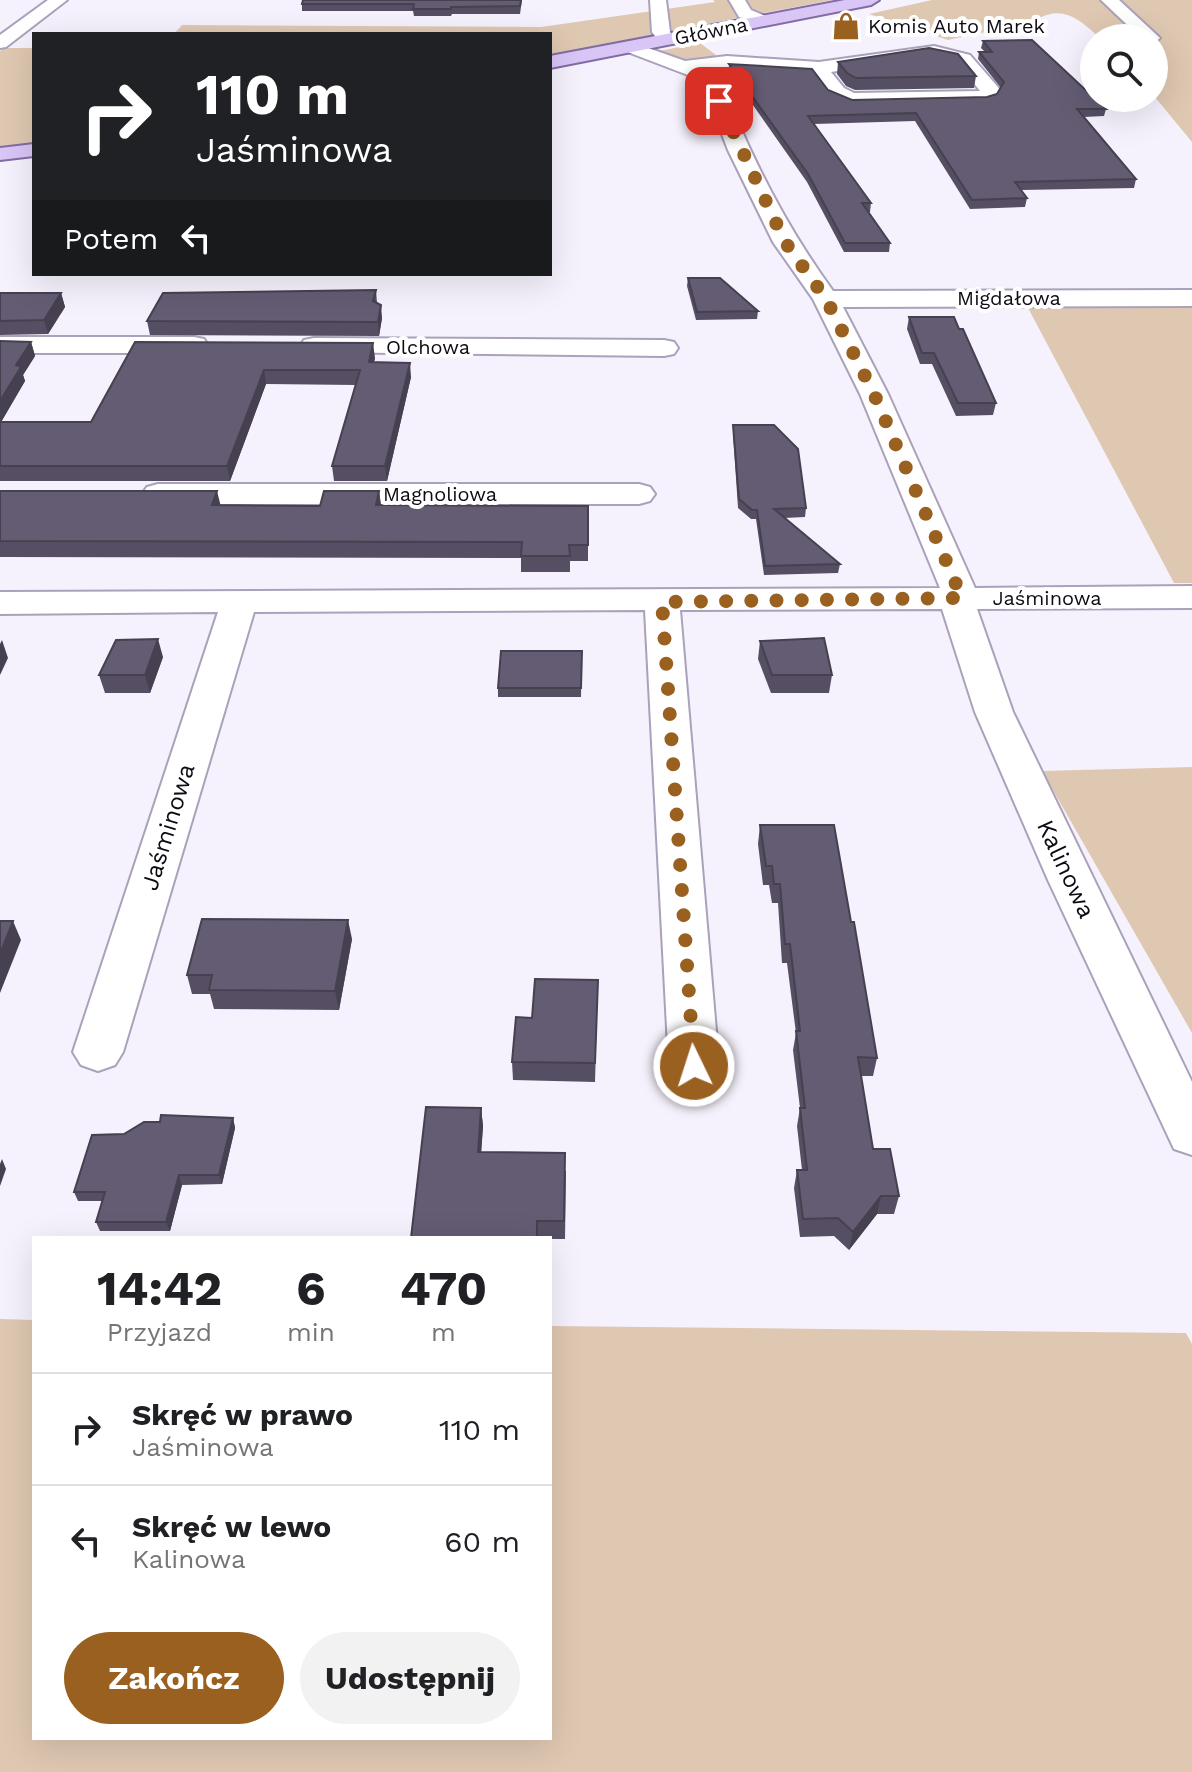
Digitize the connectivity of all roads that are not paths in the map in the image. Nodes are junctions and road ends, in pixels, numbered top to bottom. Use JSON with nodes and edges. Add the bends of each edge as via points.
{"nodes":[{"id":1,"x":59,"y":0,"type":"edge"},
{"id":2,"x":658,"y":0,"type":"edge"},
{"id":3,"x":737,"y":0,"type":"edge"},
{"id":4,"x":871,"y":0,"type":"edge"},
{"id":5,"x":1109,"y":0,"type":"edge"},
{"id":6,"x":766,"y":20,"type":"junction"},
{"id":7,"x":1135,"y":24,"type":"edge"},
{"id":8,"x":693,"y":35,"type":"junction"},
{"id":9,"x":667,"y":40,"type":"junction"},
{"id":10,"x":0,"y":43,"type":"edge"},
{"id":11,"x":631,"y":47,"type":"junction"},
{"id":12,"x":552,"y":62,"type":"edge"},
{"id":13,"x":727,"y":62,"type":"junction"},
{"id":14,"x":682,"y":67,"type":"junction"},
{"id":15,"x":819,"y":68,"type":"junction"},
{"id":16,"x":32,"y":150,"type":"edge"},
{"id":17,"x":0,"y":154,"type":"edge"},
{"id":18,"x":1192,"y":298,"type":"edge"},
{"id":19,"x":826,"y":299,"type":"junction"},
{"id":20,"x":0,"y":345,"type":"edge"},
{"id":21,"x":221,"y":346,"type":"edge"},
{"id":22,"x":285,"y":346,"type":"edge"},
{"id":23,"x":664,"y":348,"type":"dead end"},
{"id":24,"x":128,"y":494,"type":"edge"},
{"id":25,"x":639,"y":494,"type":"dead end"},
{"id":26,"x":1192,"y":597,"type":"edge"},
{"id":27,"x":959,"y":598,"type":"junction"},
{"id":28,"x":239,"y":602,"type":"junction"},
{"id":29,"x":662,"y":602,"type":"junction"},
{"id":30,"x":0,"y":603,"type":"edge"},
{"id":31,"x":98,"y":1052,"type":"dead end"},
{"id":32,"x":694,"y":1066,"type":"dead end"},
{"id":33,"x":1192,"y":1134,"type":"edge"}],
"edges":[{"from":1,"to":10,"type":"street"},
{"from":2,"to":9,"type":"street","via":[[661,32]]},
{"from":3,"to":6,"type":"street","via":[[745,13]]},
{"from":4,"to":6,"type":"main road","name":"Główna"},
{"from":5,"to":7,"type":"street"},
{"from":6,"to":8,"type":"main road","name":"Główna"},
{"from":8,"to":9,"type":"main road","name":"Główna"},
{"from":8,"to":13,"type":"street","via":[[717,47]]},
{"from":9,"to":11,"type":"main road","name":"Główna"},
{"from":11,"to":12,"type":"main road","name":"Główna"},
{"from":11,"to":14,"type":"street","name":"Kalinowa"},
{"from":13,"to":14,"type":"street"},
{"from":13,"to":15,"type":"street"},
{"from":14,"to":19,"type":"street","name":"Kalinowa","via":[[709,77],[785,242]]},
{"from":15,"to":15,"type":"street","via":[[934,51],[964,59],[990,90],[986,96],[968,98],[851,99],[837,92]]},
{"from":16,"to":17,"type":"main road"},
{"from":18,"to":19,"type":"street","name":"Migdałowa"},
{"from":19,"to":27,"type":"street","name":"Kalinowa","via":[[874,394]]},
{"from":20,"to":21,"type":"street"},
{"from":22,"to":23,"type":"street","name":"Olchowa"},
{"from":24,"to":25,"type":"street","name":"Magnoliowa"},
{"from":26,"to":27,"type":"street","name":"Jaśminowa"},
{"from":27,"to":29,"type":"street","name":"Jaśminowa"},
{"from":27,"to":33,"type":"street","name":"Kalinowa","via":[[994,712]]},
{"from":28,"to":29,"type":"street","name":"Jaśminowa"},
{"from":28,"to":30,"type":"street","name":"Jaśminowa"},
{"from":28,"to":31,"type":"street","name":"Jaśminowa"},
{"from":29,"to":32,"type":"street"}]}
